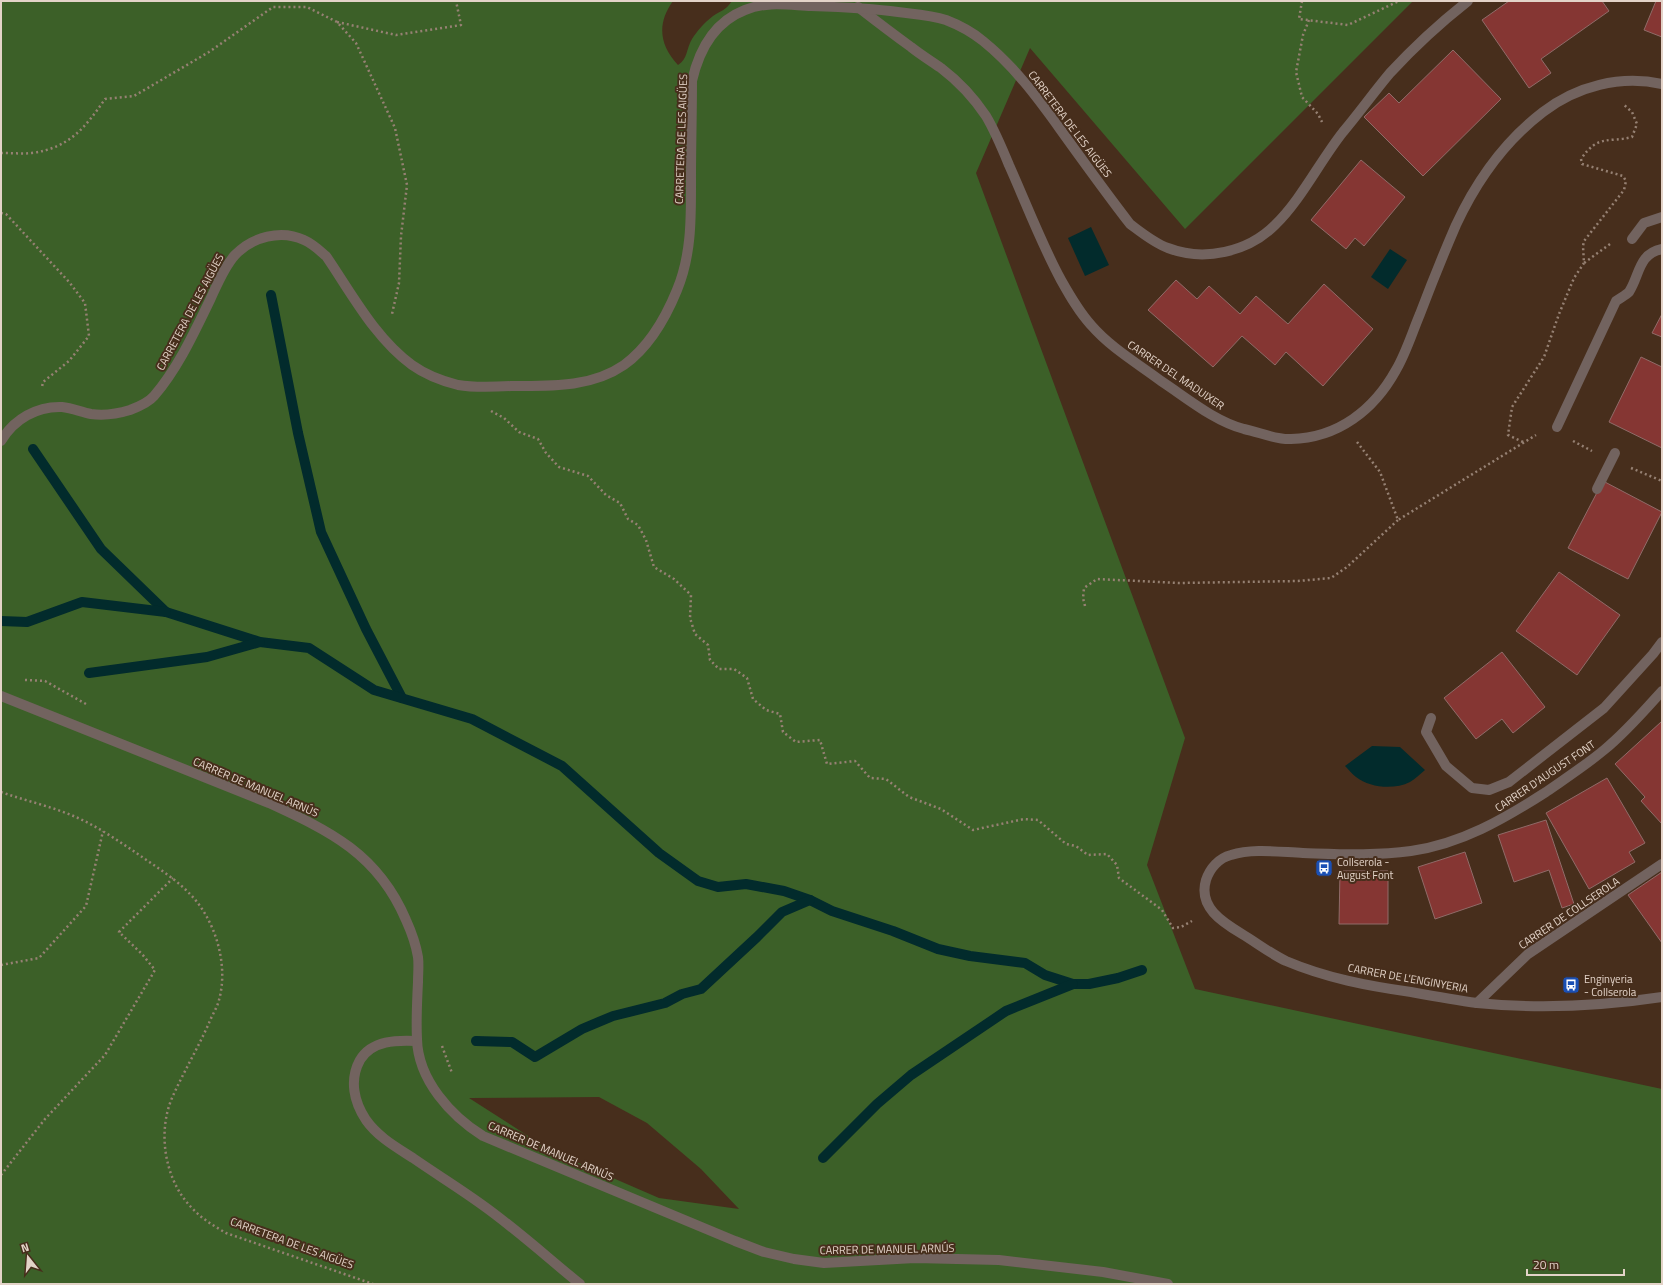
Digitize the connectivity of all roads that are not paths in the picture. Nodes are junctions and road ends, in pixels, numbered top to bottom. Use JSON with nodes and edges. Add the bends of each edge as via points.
{"nodes":[{"id":1,"x":1468,"y":1,"type":"edge"},
{"id":2,"x":858,"y":7,"type":"junction"},
{"id":3,"x":1662,"y":84,"type":"edge"},
{"id":4,"x":1662,"y":217,"type":"edge"},
{"id":5,"x":1632,"y":239,"type":"road end"},
{"id":6,"x":1662,"y":249,"type":"edge"},
{"id":7,"x":1557,"y":427,"type":"road end"},
{"id":8,"x":1,"y":440,"type":"edge"},
{"id":9,"x":1615,"y":453,"type":"dead end"},
{"id":10,"x":1597,"y":489,"type":"dead end"},
{"id":11,"x":1662,"y":642,"type":"edge"},
{"id":12,"x":1662,"y":691,"type":"edge"},
{"id":13,"x":1,"y":696,"type":"edge"},
{"id":14,"x":1431,"y":718,"type":"dead end"},
{"id":15,"x":1662,"y":864,"type":"edge"},
{"id":16,"x":1210,"y":910,"type":"joint"},
{"id":17,"x":1662,"y":997,"type":"edge"},
{"id":18,"x":1477,"y":1003,"type":"junction"},
{"id":19,"x":417,"y":1042,"type":"junction"},
{"id":20,"x":580,"y":1284,"type":"edge"},
{"id":21,"x":1168,"y":1284,"type":"edge"}],
"edges":[{"from":1,"to":2,"type":"street","name":"CARRETERA DE LES AIGÜES","via":[[1441,22],[1391,73],[1335,143],[1275,226],[1257,240],[1236,249],[1213,254],[1190,254],[1168,248],[1148,238],[1130,224],[1029,87],[982,39],[946,20]]},
{"from":2,"to":3,"type":"street","name":"CARRER DEL MADUIXER","via":[[941,68],[966,90],[986,116],[1051,261],[1088,323],[1109,344],[1198,406],[1234,426],[1288,439],[1317,436],[1345,426],[1381,393],[1398,368],[1471,196],[1492,165],[1522,130],[1554,103],[1577,91],[1623,81]]},
{"from":2,"to":8,"type":"street","name":"CARRETERA DE LES AIGÜES","via":[[779,3],[762,5],[730,18],[716,29],[704,45],[696,62],[692,82],[690,233],[686,261],[678,289],[656,330],[641,350],[624,365],[602,376],[561,385],[486,387],[459,385],[435,378],[413,366],[391,348],[326,256],[316,246],[304,239],[276,235],[262,237],[234,255],[168,379],[152,398],[136,408],[112,414],[91,414],[62,407],[41,409],[12,426]]},
{"from":4,"to":5,"type":"street","via":[[1644,223]]},
{"from":6,"to":7,"type":"street","via":[[1655,250],[1645,257],[1628,293],[1616,301]]},
{"from":9,"to":10,"type":"street"},
{"from":11,"to":14,"type":"street","via":[[1604,708],[1509,782],[1489,790],[1472,788],[1446,766],[1426,732]]},
{"from":12,"to":16,"type":"street","name":"CARRER D'AUGUST FONT","via":[[1605,749],[1566,779],[1470,836],[1410,851],[1340,854],[1253,852],[1230,855],[1219,861],[1206,881],[1205,893]]},
{"from":13,"to":19,"type":"street","name":"CARRER DE MANUEL ARNÚS","via":[[269,803],[312,822],[355,850],[389,888],[402,910],[411,933],[418,957]]},
{"from":15,"to":18,"type":"street","name":"CARRER DE COLLSEROLA","via":[[1528,954]]},
{"from":16,"to":18,"type":"street","name":"CARRER DE L'ENGINYERIA","via":[[1222,922],[1284,960],[1320,974],[1363,985]]},
{"from":17,"to":18,"type":"street","name":"CARRER DE L'ENGINYERIA","via":[[1639,1001],[1569,1005]]},
{"from":19,"to":20,"type":"street","via":[[401,1040],[383,1043],[366,1052],[360,1060],[353,1081],[354,1092],[366,1120],[386,1140],[482,1204]]},
{"from":19,"to":21,"type":"street","name":"CARRER DE MANUEL ARNÚS","via":[[429,1081],[440,1098],[452,1113],[482,1136],[764,1252],[824,1263],[916,1258],[999,1260],[1103,1272]]}]}
